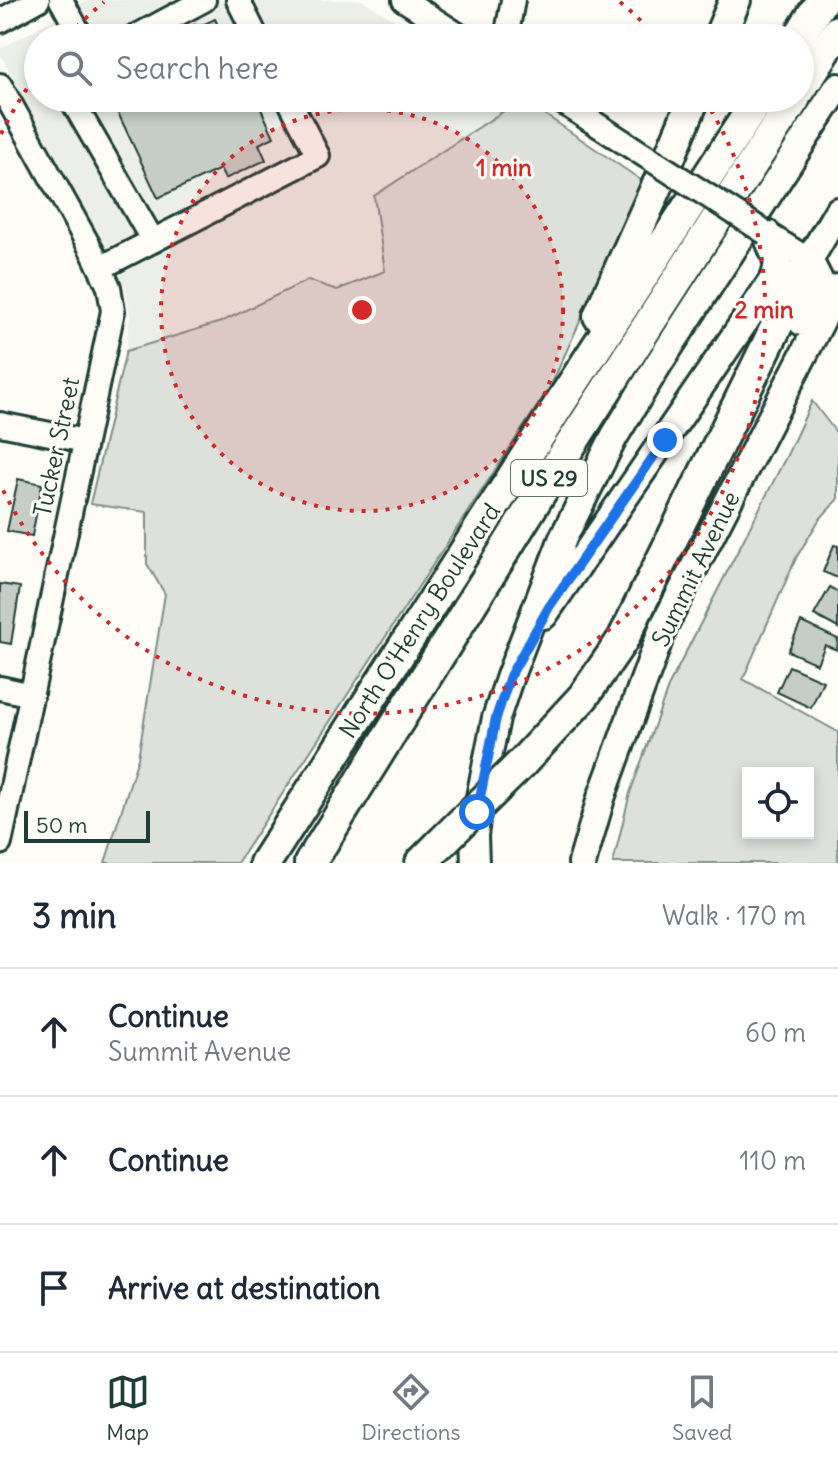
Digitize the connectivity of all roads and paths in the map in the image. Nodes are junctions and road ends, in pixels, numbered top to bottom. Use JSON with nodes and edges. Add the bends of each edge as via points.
{"nodes":[{"id":1,"x":38,"y":0,"type":"edge"},
{"id":2,"x":61,"y":0,"type":"edge"},
{"id":3,"x":204,"y":0,"type":"edge"},
{"id":4,"x":238,"y":0,"type":"edge"},
{"id":5,"x":404,"y":0,"type":"edge"},
{"id":6,"x":513,"y":0,"type":"edge"},
{"id":7,"x":735,"y":0,"type":"edge"},
{"id":8,"x":822,"y":0,"type":"edge"},
{"id":9,"x":0,"y":21,"type":"edge"},
{"id":10,"x":74,"y":24,"type":"edge"},
{"id":11,"x":159,"y":24,"type":"edge"},
{"id":12,"x":250,"y":24,"type":"edge"},
{"id":13,"x":441,"y":24,"type":"edge"},
{"id":14,"x":509,"y":24,"type":"edge"},
{"id":15,"x":725,"y":24,"type":"edge"},
{"id":16,"x":807,"y":24,"type":"edge"},
{"id":17,"x":838,"y":31,"type":"edge"},
{"id":18,"x":814,"y":68,"type":"edge"},
{"id":19,"x":0,"y":85,"type":"edge"},
{"id":20,"x":838,"y":87,"type":"edge"},
{"id":21,"x":79,"y":112,"type":"edge"},
{"id":22,"x":295,"y":112,"type":"edge"},
{"id":23,"x":578,"y":112,"type":"edge"},
{"id":24,"x":688,"y":112,"type":"edge"},
{"id":25,"x":750,"y":112,"type":"edge"},
{"id":26,"x":786,"y":112,"type":"edge"},
{"id":27,"x":838,"y":211,"type":"edge"},
{"id":28,"x":766,"y":233,"type":"junction"},
{"id":29,"x":153,"y":241,"type":"junction"},
{"id":30,"x":809,"y":260,"type":"junction"},
{"id":31,"x":100,"y":268,"type":"junction"},
{"id":32,"x":837,"y":292,"type":"edge"},
{"id":33,"x":559,"y":405,"type":"junction"},
{"id":34,"x":0,"y":424,"type":"edge"},
{"id":35,"x":85,"y":441,"type":"junction"},
{"id":36,"x":740,"y":480,"type":"junction"},
{"id":37,"x":510,"y":676,"type":"junction"},
{"id":38,"x":0,"y":688,"type":"edge"},
{"id":39,"x":32,"y":695,"type":"junction"},
{"id":40,"x":0,"y":843,"type":"edge"},
{"id":41,"x":431,"y":853,"type":"edge"},
{"id":42,"x":265,"y":863,"type":"edge"},
{"id":43,"x":310,"y":863,"type":"edge"},
{"id":44,"x":475,"y":863,"type":"edge"},
{"id":45,"x":582,"y":863,"type":"edge"}],
"edges":[{"from":1,"to":9,"type":"street"},
{"from":2,"to":10,"type":"street"},
{"from":3,"to":11,"type":"street"},
{"from":4,"to":12,"type":"street"},
{"from":5,"to":13,"type":"street"},
{"from":6,"to":14,"type":"street"},
{"from":7,"to":15,"type":"highway"},
{"from":8,"to":16,"type":"highway"},
{"from":17,"to":18,"type":"highway"},
{"from":19,"to":31,"type":"street","name":"Tucker Street"},
{"from":20,"to":37,"type":"main road","via":[[614,437],[563,538]]},
{"from":21,"to":29,"type":"street"},
{"from":22,"to":29,"type":"street","via":[[318,156]]},
{"from":23,"to":28,"type":"street","bridge":true},
{"from":24,"to":33,"type":"highway"},
{"from":25,"to":33,"type":"highway","name":"North O'Henry Boulevard","number":"US 29"},
{"from":26,"to":43,"type":"highway","name":"North O'Henry Boulevard","number":"US 29"},
{"from":27,"to":30,"type":"main road"},
{"from":28,"to":30,"type":"street"},
{"from":28,"to":37,"type":"main road","via":[[778,263],[775,277],[549,607]]},
{"from":29,"to":31,"type":"street"},
{"from":30,"to":36,"type":"main road","via":[[818,287],[747,442]]},
{"from":30,"to":41,"type":"highway","bridge":true,"via":[[623,639],[583,697]]},
{"from":31,"to":35,"type":"street","name":"Tucker Street","via":[[113,311]]},
{"from":32,"to":36,"type":"main road","name":"Summit Avenue"},
{"from":33,"to":42,"type":"highway","name":"North O'Henry Boulevard","number":"US 29"},
{"from":34,"to":35,"type":"street"},
{"from":35,"to":39,"type":"street","name":"Tucker Street"},
{"from":36,"to":45,"type":"main road","name":"Summit Avenue","via":[[664,626]]},
{"from":37,"to":44,"type":"main road","via":[[477,812]]},
{"from":38,"to":39,"type":"street"},
{"from":39,"to":40,"type":"street","name":"Tucker Street"}]}
